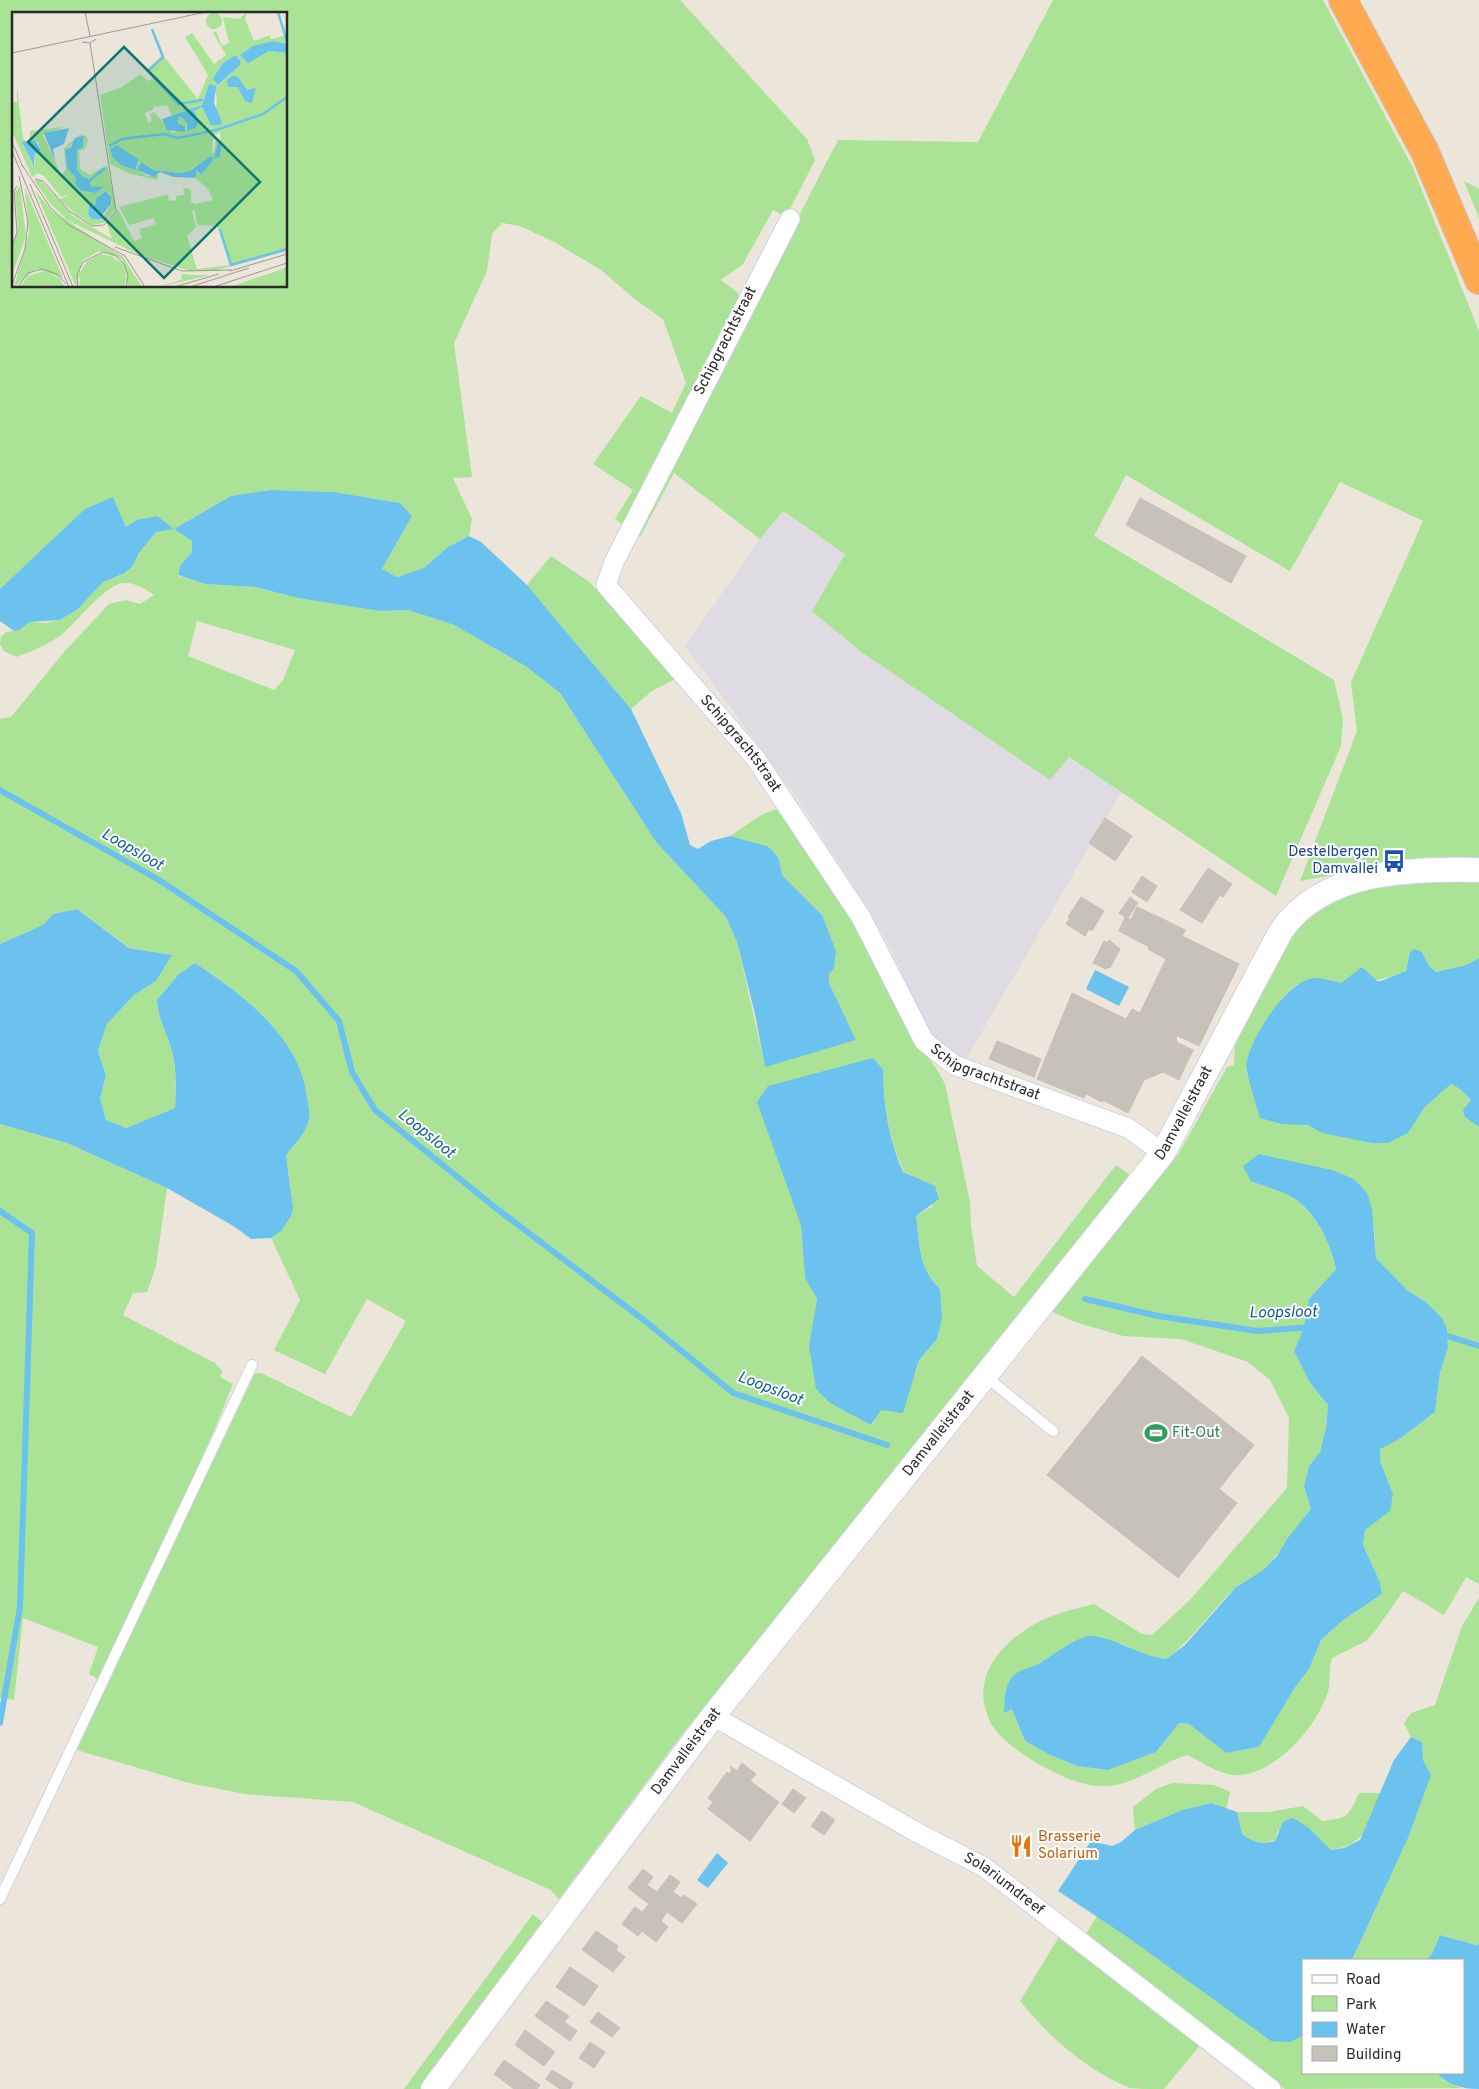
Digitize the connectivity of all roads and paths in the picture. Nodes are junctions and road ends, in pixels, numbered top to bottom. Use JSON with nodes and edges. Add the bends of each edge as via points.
{"nodes":[{"id":1,"x":1343,"y":0,"type":"edge"},
{"id":2,"x":790,"y":219,"type":"dead end"},
{"id":3,"x":1479,"y":280,"type":"edge"},
{"id":4,"x":1479,"y":870,"type":"edge"},
{"id":5,"x":1163,"y":1153,"type":"junction"},
{"id":6,"x":252,"y":1365,"type":"dead end"},
{"id":7,"x":985,"y":1376,"type":"junction"},
{"id":8,"x":1053,"y":1431,"type":"dead end"},
{"id":9,"x":713,"y":1716,"type":"junction"},
{"id":10,"x":0,"y":1899,"type":"edge"},
{"id":11,"x":433,"y":2089,"type":"edge"},
{"id":12,"x":1271,"y":2089,"type":"edge"}],
"edges":[{"from":1,"to":3,"type":"highway","via":[[1425,152]]},
{"from":2,"to":5,"type":"street","name":"Schipgrachtstraat","via":[[614,562],[606,584],[756,758],[861,917],[924,1042],[954,1065],[1128,1128]]},
{"from":4,"to":5,"type":"street","name":"Damvalleistraat","via":[[1394,873],[1349,882],[1313,898],[1291,917]]},
{"from":5,"to":7,"type":"street","name":"Damvalleistraat"},
{"from":6,"to":10,"type":"lane"},
{"from":7,"to":8,"type":"lane"},
{"from":7,"to":9,"type":"street","name":"Damvalleistraat"},
{"from":9,"to":11,"type":"street","name":"Damvalleistraat"},
{"from":9,"to":12,"type":"street","name":"Solariumdreef","via":[[984,1867]]}]}
